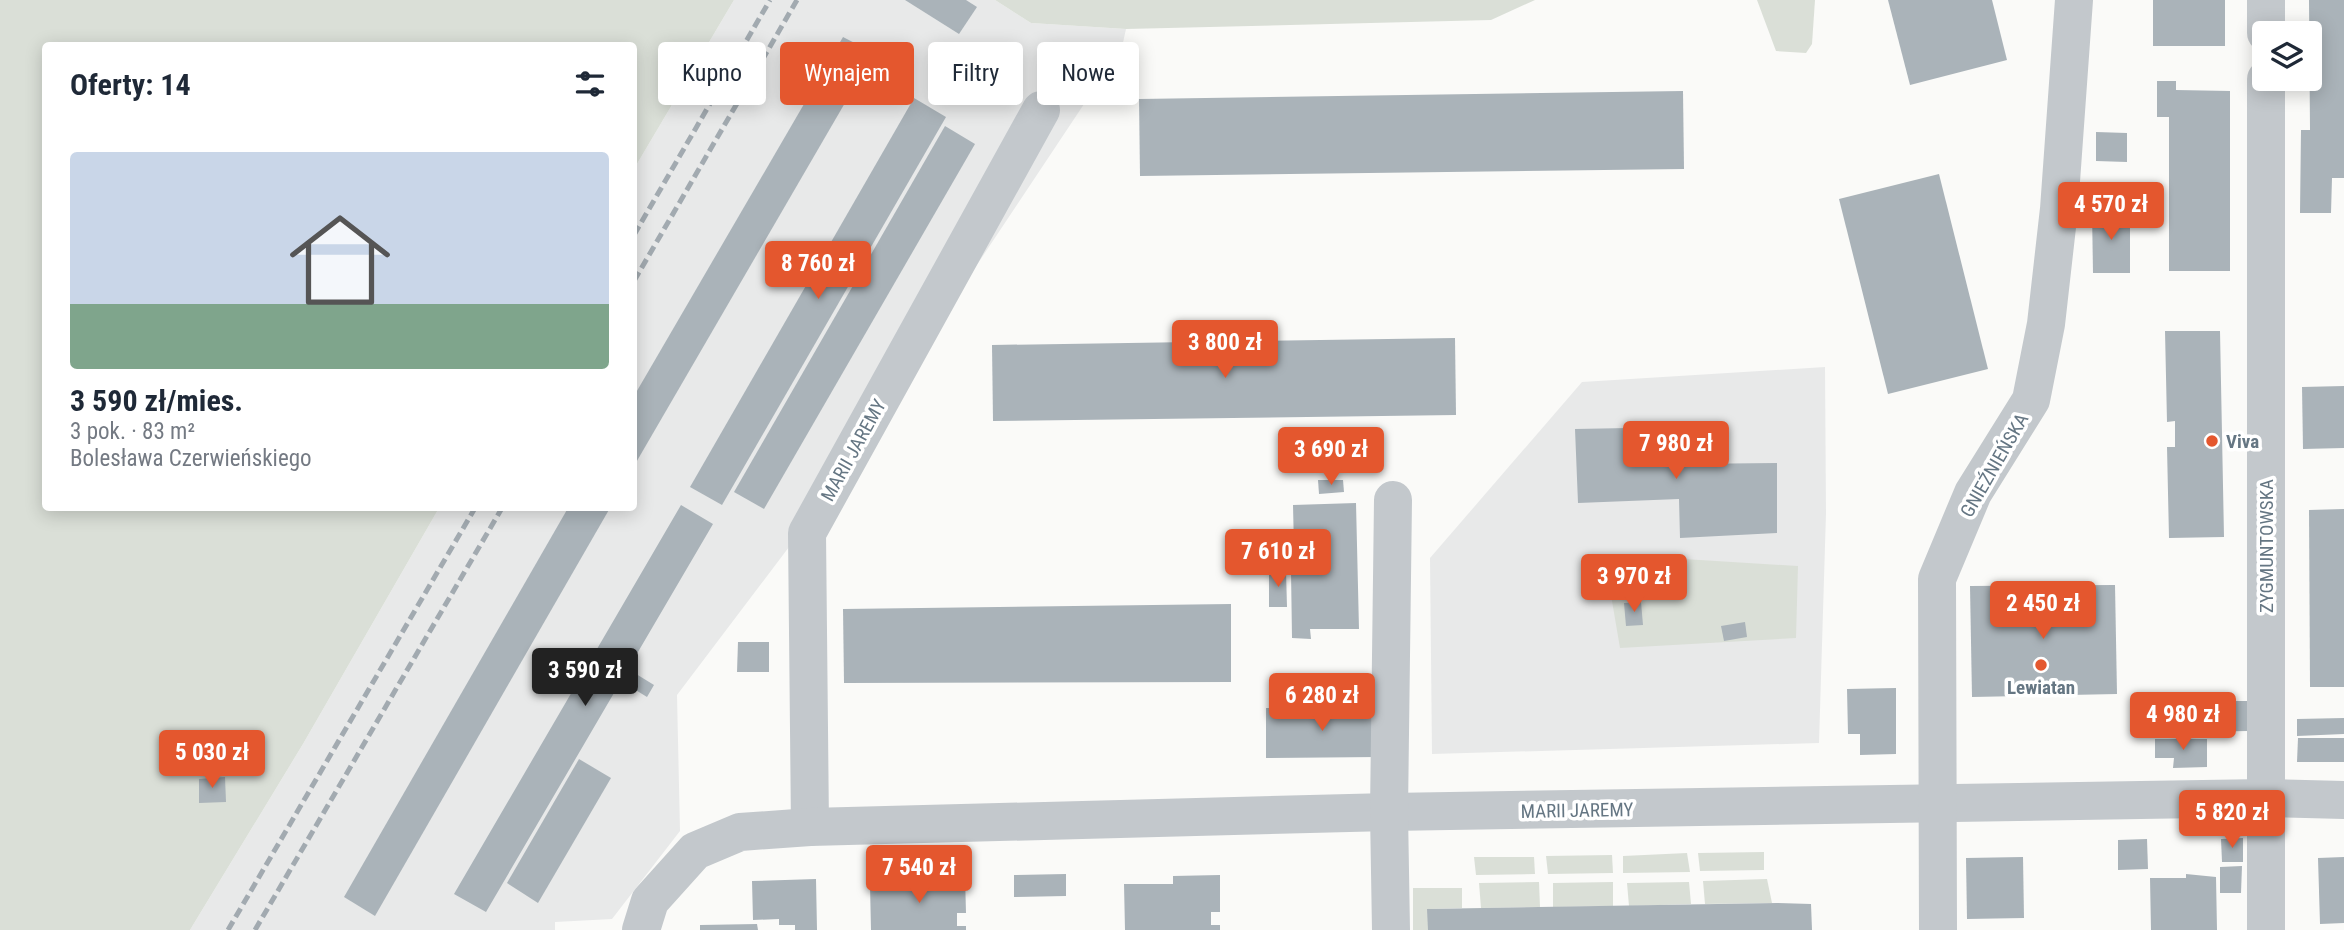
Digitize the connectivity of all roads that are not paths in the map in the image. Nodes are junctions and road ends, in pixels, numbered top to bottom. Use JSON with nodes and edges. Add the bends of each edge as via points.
{"nodes":[{"id":1,"x":2074,"y":0,"type":"edge"},
{"id":2,"x":2266,"y":0,"type":"edge"},
{"id":3,"x":2266,"y":21,"type":"edge"},
{"id":4,"x":2266,"y":91,"type":"edge"},
{"id":5,"x":1041,"y":110,"type":"dead end"},
{"id":6,"x":1393,"y":500,"type":"dead end"},
{"id":7,"x":2265,"y":798,"type":"junction"},
{"id":8,"x":2344,"y":800,"type":"edge"},
{"id":9,"x":1935,"y":806,"type":"junction"},
{"id":10,"x":1389,"y":812,"type":"junction"},
{"id":11,"x":810,"y":827,"type":"junction"},
{"id":12,"x":641,"y":930,"type":"edge"},
{"id":13,"x":1391,"y":930,"type":"edge"},
{"id":14,"x":1938,"y":930,"type":"edge"},
{"id":15,"x":2266,"y":930,"type":"edge"}],
"edges":[{"from":1,"to":9,"type":"street","name":"GNIEŹNIEŃSKA","via":[[2059,209],[2046,324],[2031,400],[1973,493],[1937,579]]},
{"from":2,"to":3,"type":"street"},
{"from":4,"to":7,"type":"street","name":"ZYGMUNTOWSKA"},
{"from":5,"to":11,"type":"street","name":"MARII JAREMY","via":[[807,533]]},
{"from":6,"to":10,"type":"street"},
{"from":7,"to":8,"type":"street","name":"MARII JAREMY"},
{"from":7,"to":9,"type":"street","name":"MARII JAREMY"},
{"from":7,"to":15,"type":"street","name":"ZYGMUNTOWSKA"},
{"from":9,"to":10,"type":"street","name":"MARII JAREMY"},
{"from":9,"to":14,"type":"street","name":"GNIEŹNIEŃSKA"},
{"from":10,"to":11,"type":"street","name":"MARII JAREMY"},
{"from":10,"to":13,"type":"street"},
{"from":11,"to":12,"type":"street","name":"MARII JAREMY","via":[[740,832],[695,851],[650,901]]}]}
